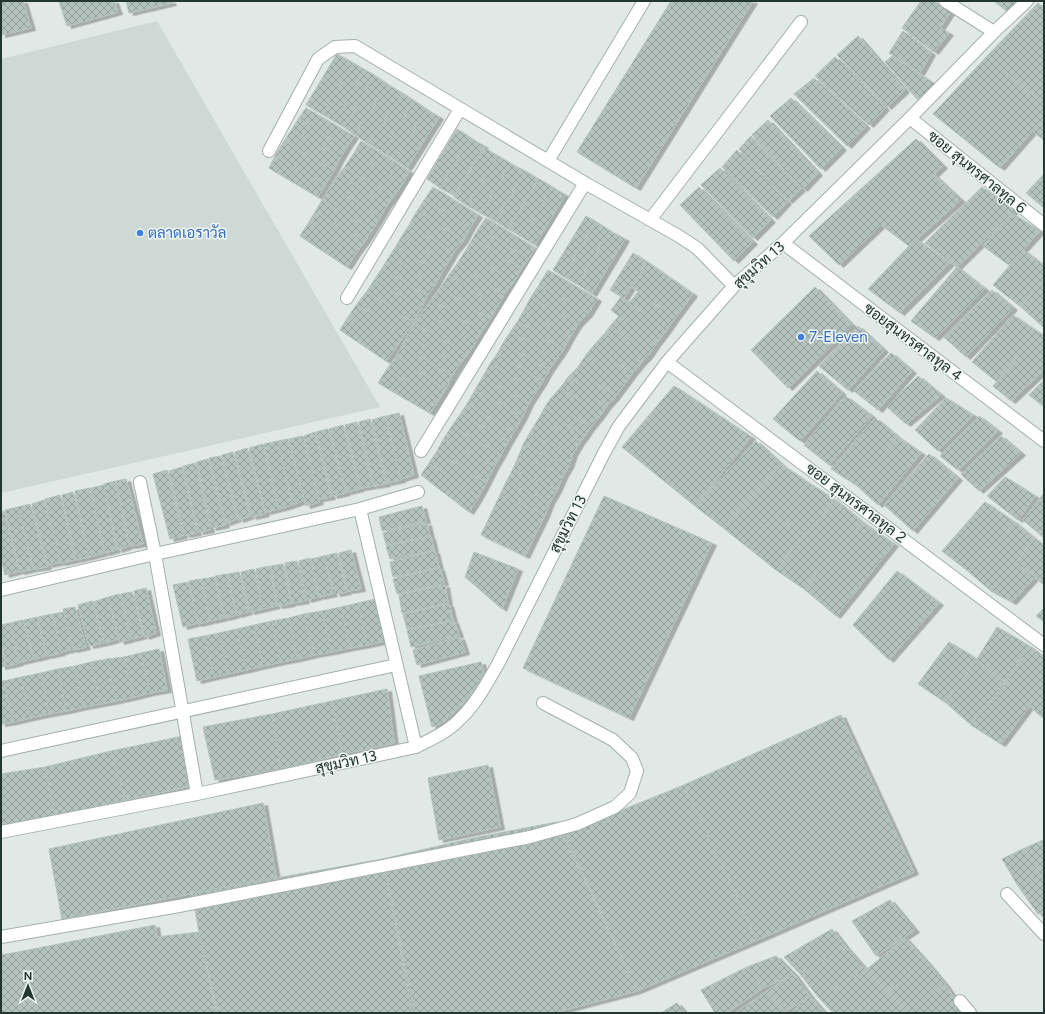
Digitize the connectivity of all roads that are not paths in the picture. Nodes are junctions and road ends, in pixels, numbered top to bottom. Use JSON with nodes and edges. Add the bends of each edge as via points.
{"nodes":[{"id":1,"x":644,"y":1,"type":"edge"},
{"id":2,"x":945,"y":1,"type":"edge"},
{"id":3,"x":1027,"y":1,"type":"edge"},
{"id":4,"x":800,"y":22,"type":"dead end"},
{"id":5,"x":994,"y":32,"type":"junction"},
{"id":6,"x":460,"y":109,"type":"junction"},
{"id":7,"x":910,"y":118,"type":"junction"},
{"id":8,"x":269,"y":151,"type":"dead end"},
{"id":9,"x":548,"y":161,"type":"junction"},
{"id":10,"x":585,"y":183,"type":"junction"},
{"id":11,"x":650,"y":220,"type":"junction"},
{"id":12,"x":1044,"y":225,"type":"edge"},
{"id":13,"x":783,"y":243,"type":"junction"},
{"id":14,"x":734,"y":286,"type":"junction"},
{"id":15,"x":347,"y":298,"type":"dead end"},
{"id":16,"x":667,"y":362,"type":"junction"},
{"id":17,"x":1044,"y":441,"type":"edge"},
{"id":18,"x":420,"y":451,"type":"dead end"},
{"id":19,"x":140,"y":482,"type":"dead end"},
{"id":20,"x":418,"y":492,"type":"dead end"},
{"id":21,"x":360,"y":509,"type":"junction"},
{"id":22,"x":155,"y":554,"type":"junction"},
{"id":23,"x":1,"y":590,"type":"edge"},
{"id":24,"x":1044,"y":645,"type":"edge"},
{"id":25,"x":396,"y":665,"type":"junction"},
{"id":26,"x":543,"y":703,"type":"dead end"},
{"id":27,"x":184,"y":712,"type":"junction"},
{"id":28,"x":416,"y":748,"type":"junction"},
{"id":29,"x":1,"y":751,"type":"edge"},
{"id":30,"x":198,"y":794,"type":"junction"},
{"id":31,"x":1,"y":832,"type":"edge"},
{"id":32,"x":1007,"y":894,"type":"dead end"},
{"id":33,"x":1044,"y":934,"type":"edge"},
{"id":34,"x":1,"y":937,"type":"edge"},
{"id":35,"x":960,"y":1002,"type":"dead end"},
{"id":36,"x":970,"y":1013,"type":"edge"}],
"edges":[{"from":1,"to":9,"type":"street"},
{"from":2,"to":5,"type":"street"},
{"from":3,"to":5,"type":"street","name":"สุขุมวิท 13"},
{"from":4,"to":11,"type":"street"},
{"from":5,"to":7,"type":"street","name":"สุขุมวิท 13"},
{"from":6,"to":8,"type":"street","via":[[355,46],[335,47],[318,59]]},
{"from":6,"to":9,"type":"street"},
{"from":6,"to":15,"type":"street"},
{"from":7,"to":12,"type":"street","name":"ซอย สุนทรศาลทูล 6"},
{"from":7,"to":13,"type":"street","name":"สุขุมวิท 13"},
{"from":9,"to":10,"type":"street"},
{"from":10,"to":11,"type":"street"},
{"from":10,"to":18,"type":"street"},
{"from":11,"to":14,"type":"street","via":[[697,248]]},
{"from":13,"to":14,"type":"street","name":"สุขุมวิท 13"},
{"from":13,"to":17,"type":"street","name":"ซอยสุนทรศาลทูล 4"},
{"from":14,"to":16,"type":"street","name":"สุขุมวิท 13"},
{"from":16,"to":24,"type":"street","name":"ซอย สุนทรศาลทูล 2"},
{"from":16,"to":28,"type":"street","name":"สุขุมวิท 13","via":[[619,426],[479,697],[460,720]]},
{"from":19,"to":22,"type":"street"},
{"from":20,"to":21,"type":"street"},
{"from":21,"to":22,"type":"street"},
{"from":21,"to":25,"type":"street"},
{"from":22,"to":23,"type":"street"},
{"from":22,"to":27,"type":"street"},
{"from":25,"to":27,"type":"street"},
{"from":25,"to":28,"type":"street"},
{"from":26,"to":34,"type":"street","via":[[613,740],[632,758],[637,772],[630,793],[614,807],[577,824],[530,837],[179,906]]},
{"from":27,"to":29,"type":"street"},
{"from":27,"to":30,"type":"street"},
{"from":28,"to":30,"type":"street","name":"สุขุมวิท 13"},
{"from":30,"to":31,"type":"street","name":"สุขุมวิท 13"},
{"from":32,"to":33,"type":"street"},
{"from":35,"to":36,"type":"street"}]}
